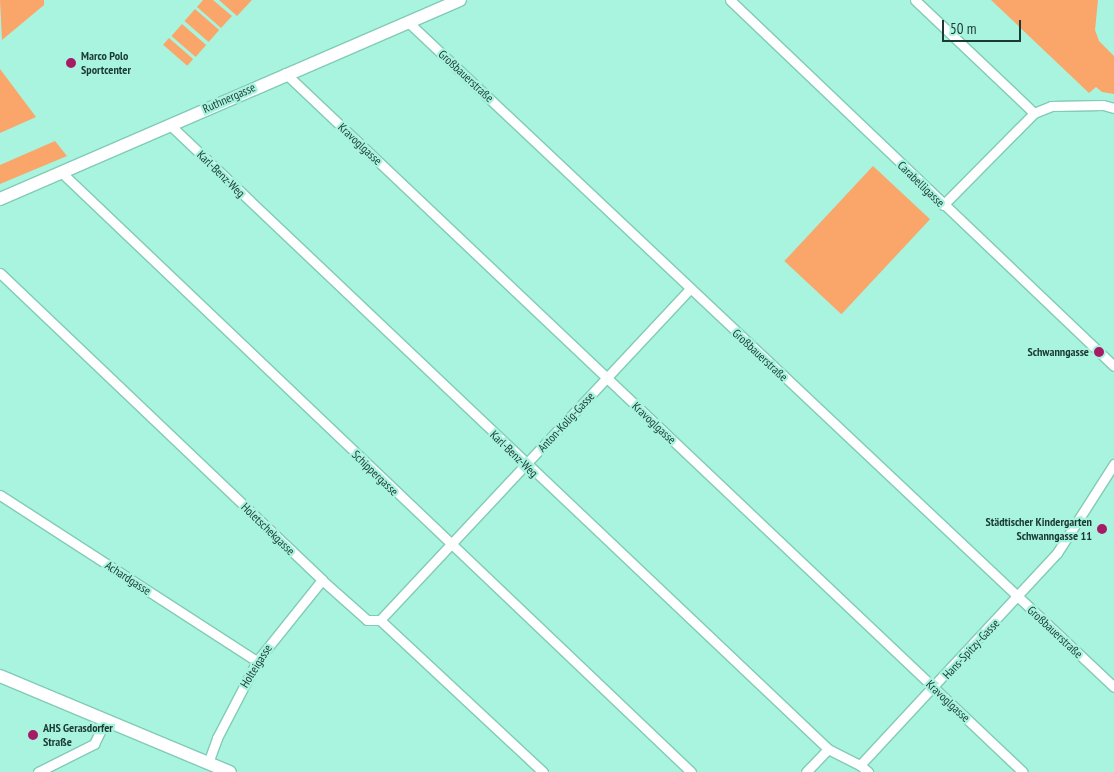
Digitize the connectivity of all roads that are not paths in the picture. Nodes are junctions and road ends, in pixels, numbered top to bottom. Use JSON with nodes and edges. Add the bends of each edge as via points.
{"nodes":[{"id":1,"x":460,"y":0,"type":"edge"},
{"id":2,"x":730,"y":0,"type":"edge"},
{"id":3,"x":915,"y":0,"type":"edge"},
{"id":4,"x":407,"y":21,"type":"junction"},
{"id":5,"x":285,"y":74,"type":"junction"},
{"id":6,"x":1114,"y":108,"type":"edge"},
{"id":7,"x":1034,"y":113,"type":"junction"},
{"id":8,"x":169,"y":124,"type":"junction"},
{"id":9,"x":61,"y":172,"type":"junction"},
{"id":10,"x":0,"y":199,"type":"edge"},
{"id":11,"x":943,"y":205,"type":"junction"},
{"id":12,"x":0,"y":273,"type":"edge"},
{"id":13,"x":690,"y":289,"type":"junction"},
{"id":14,"x":1114,"y":366,"type":"edge"},
{"id":15,"x":607,"y":378,"type":"junction"},
{"id":16,"x":1114,"y":464,"type":"edge"},
{"id":17,"x":526,"y":465,"type":"junction"},
{"id":18,"x":0,"y":495,"type":"edge"},
{"id":19,"x":450,"y":545,"type":"junction"},
{"id":20,"x":322,"y":580,"type":"junction"},
{"id":21,"x":1019,"y":597,"type":"junction"},
{"id":22,"x":380,"y":620,"type":"junction"},
{"id":23,"x":257,"y":661,"type":"junction"},
{"id":24,"x":0,"y":676,"type":"edge"},
{"id":25,"x":1114,"y":687,"type":"edge"},
{"id":26,"x":934,"y":688,"type":"junction"},
{"id":27,"x":106,"y":719,"type":"junction"},
{"id":28,"x":828,"y":750,"type":"junction"},
{"id":29,"x":208,"y":763,"type":"junction"},
{"id":30,"x":860,"y":765,"type":"junction"},
{"id":31,"x":38,"y":772,"type":"edge"},
{"id":32,"x":230,"y":772,"type":"edge"},
{"id":33,"x":543,"y":772,"type":"edge"},
{"id":34,"x":691,"y":772,"type":"edge"},
{"id":35,"x":806,"y":772,"type":"edge"},
{"id":36,"x":868,"y":772,"type":"edge"},
{"id":37,"x":1023,"y":772,"type":"edge"}],
"edges":[{"from":1,"to":4,"type":"street","name":"Ruthnergasse"},
{"from":2,"to":11,"type":"street","name":"Carabelligasse"},
{"from":3,"to":7,"type":"street"},
{"from":4,"to":5,"type":"street","name":"Ruthnergasse"},
{"from":4,"to":13,"type":"street","name":"Großbauerstraße"},
{"from":5,"to":8,"type":"street","name":"Ruthnergasse"},
{"from":5,"to":15,"type":"street","name":"Kravoglgasse"},
{"from":6,"to":7,"type":"street","via":[[1103,105],[1050,106]]},
{"from":7,"to":11,"type":"street"},
{"from":8,"to":9,"type":"street","name":"Ruthnergasse"},
{"from":8,"to":17,"type":"street","name":"Karl-Benz-Weg"},
{"from":9,"to":10,"type":"street","name":"Ruthnergasse"},
{"from":9,"to":19,"type":"street","name":"Schippergasse"},
{"from":11,"to":14,"type":"street","name":"Carabelligasse"},
{"from":12,"to":20,"type":"street","name":"Holetschekgasse"},
{"from":13,"to":15,"type":"street","name":"Anton-Kolig-Gasse"},
{"from":13,"to":21,"type":"street","name":"Großbauerstraße"},
{"from":15,"to":17,"type":"street","name":"Anton-Kolig-Gasse"},
{"from":15,"to":26,"type":"street","name":"Kravoglgasse"},
{"from":16,"to":21,"type":"street","via":[[1057,553]]},
{"from":17,"to":19,"type":"street","name":"Anton-Kolig-Gasse"},
{"from":17,"to":28,"type":"street","name":"Karl-Benz-Weg"},
{"from":18,"to":23,"type":"street","name":"Achardgasse"},
{"from":19,"to":22,"type":"street","name":"Anton-Kolig-Gasse"},
{"from":19,"to":34,"type":"street","name":"Schippergasse"},
{"from":20,"to":22,"type":"street","name":"Holetschekgasse","via":[[367,620]]},
{"from":20,"to":23,"type":"street","name":"Holteigasse"},
{"from":21,"to":25,"type":"street","name":"Großbauerstraße"},
{"from":21,"to":26,"type":"street","name":"Hans-Spitzy-Gasse"},
{"from":22,"to":33,"type":"street","name":"Holetschekgasse"},
{"from":23,"to":29,"type":"street","name":"Holteigasse","via":[[217,738]]},
{"from":24,"to":27,"type":"street"},
{"from":26,"to":30,"type":"street","name":"Hans-Spitzy-Gasse"},
{"from":26,"to":37,"type":"street","name":"Kravoglgasse"},
{"from":27,"to":29,"type":"street"},
{"from":27,"to":31,"type":"street","via":[[94,744]]},
{"from":28,"to":30,"type":"street","name":"Karl-Benz-Weg"},
{"from":28,"to":35,"type":"street"},
{"from":29,"to":32,"type":"street"},
{"from":30,"to":36,"type":"street","name":"Karl-Benz-Weg"}]}
